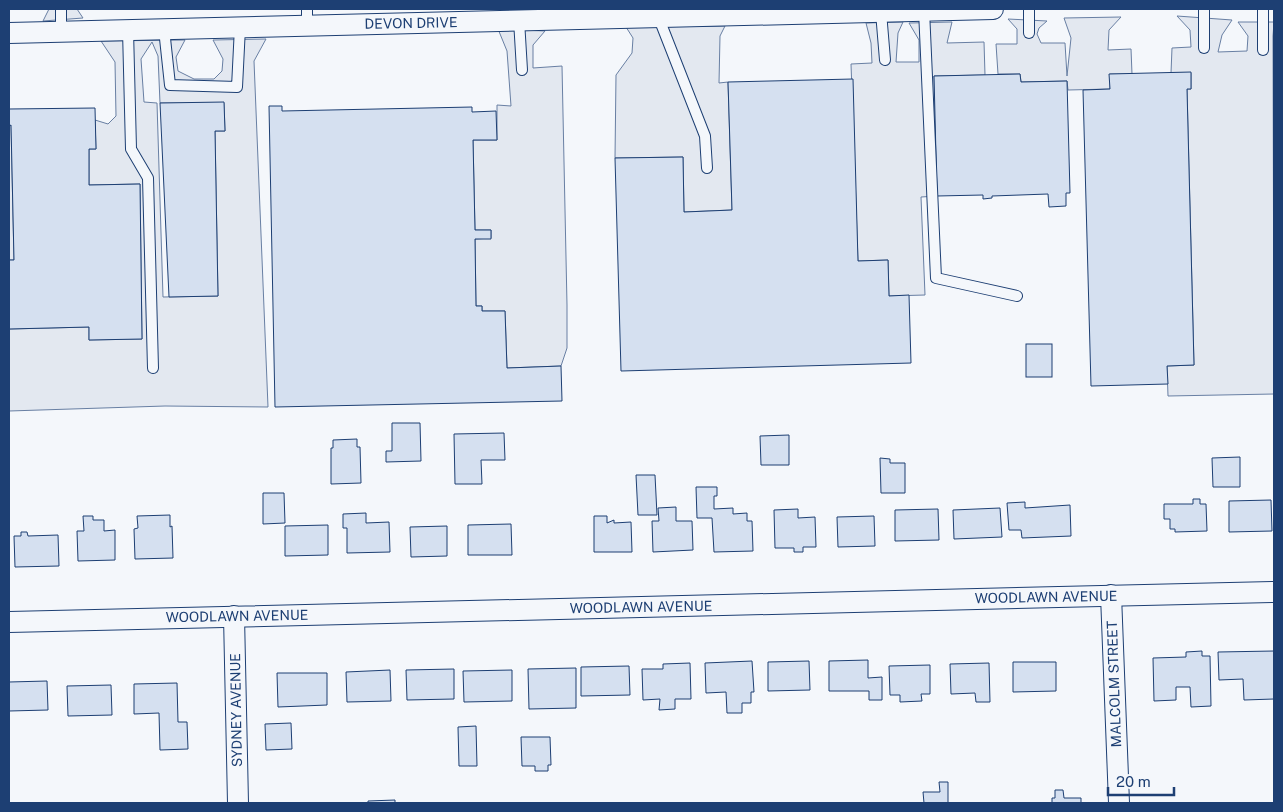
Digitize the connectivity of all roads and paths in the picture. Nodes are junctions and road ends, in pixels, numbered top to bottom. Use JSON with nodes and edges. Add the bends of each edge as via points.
{"nodes":[{"id":1,"x":61,"y":9,"type":"edge"},
{"id":2,"x":993,"y":9,"type":"edge"},
{"id":3,"x":1029,"y":9,"type":"edge"},
{"id":4,"x":1204,"y":9,"type":"edge"},
{"id":5,"x":1263,"y":9,"type":"edge"},
{"id":6,"x":924,"y":10,"type":"junction"},
{"id":7,"x":881,"y":12,"type":"junction"},
{"id":8,"x":659,"y":13,"type":"edge"},
{"id":9,"x":581,"y":14,"type":"edge"},
{"id":10,"x":307,"y":17,"type":"edge"},
{"id":11,"x":519,"y":20,"type":"junction"},
{"id":12,"x":229,"y":21,"type":"edge"},
{"id":13,"x":164,"y":29,"type":"junction"},
{"id":14,"x":128,"y":30,"type":"junction"},
{"id":15,"x":61,"y":31,"type":"junction"},
{"id":16,"x":9,"y":33,"type":"edge"},
{"id":17,"x":1029,"y":34,"type":"dead end"},
{"id":18,"x":1204,"y":48,"type":"dead end"},
{"id":19,"x":1263,"y":50,"type":"dead end"},
{"id":20,"x":885,"y":60,"type":"dead end"},
{"id":21,"x":522,"y":70,"type":"dead end"},
{"id":22,"x":707,"y":168,"type":"dead end"},
{"id":23,"x":1017,"y":296,"type":"dead end"},
{"id":24,"x":153,"y":368,"type":"dead end"},
{"id":25,"x":1274,"y":592,"type":"edge"},
{"id":26,"x":1111,"y":596,"type":"junction"},
{"id":27,"x":234,"y":616,"type":"junction"},
{"id":28,"x":9,"y":622,"type":"edge"},
{"id":29,"x":238,"y":803,"type":"edge"},
{"id":30,"x":1119,"y":803,"type":"edge"}],
"edges":[{"from":1,"to":15,"type":"lane"},
{"from":2,"to":6,"type":"street","name":"DEVON DRIVE"},
{"from":3,"to":17,"type":"lane"},
{"from":4,"to":18,"type":"lane"},
{"from":5,"to":19,"type":"lane"},
{"from":6,"to":7,"type":"street","name":"DEVON DRIVE"},
{"from":6,"to":23,"type":"lane","via":[[936,278]]},
{"from":7,"to":8,"type":"street","name":"DEVON DRIVE"},
{"from":7,"to":20,"type":"lane"},
{"from":8,"to":9,"type":"street","name":"DEVON DRIVE"},
{"from":8,"to":22,"type":"lane","via":[[705,136]]},
{"from":9,"to":11,"type":"street","name":"DEVON DRIVE"},
{"from":10,"to":11,"type":"street","name":"DEVON DRIVE"},
{"from":10,"to":12,"type":"street","name":"DEVON DRIVE"},
{"from":11,"to":21,"type":"lane"},
{"from":12,"to":13,"type":"street","name":"DEVON DRIVE"},
{"from":12,"to":13,"type":"lane","via":[[237,86],[170,85]]},
{"from":13,"to":14,"type":"street","name":"DEVON DRIVE"},
{"from":14,"to":15,"type":"street","name":"DEVON DRIVE"},
{"from":14,"to":24,"type":"lane","via":[[131,149],[148,178]]},
{"from":15,"to":16,"type":"street","name":"DEVON DRIVE"},
{"from":25,"to":26,"type":"street","name":"WOODLAWN AVENUE"},
{"from":26,"to":27,"type":"street","name":"WOODLAWN AVENUE"},
{"from":26,"to":30,"type":"street","name":"MALCOLM STREET"},
{"from":27,"to":28,"type":"street","name":"WOODLAWN AVENUE"},
{"from":27,"to":29,"type":"street","name":"SYDNEY AVENUE"}]}
